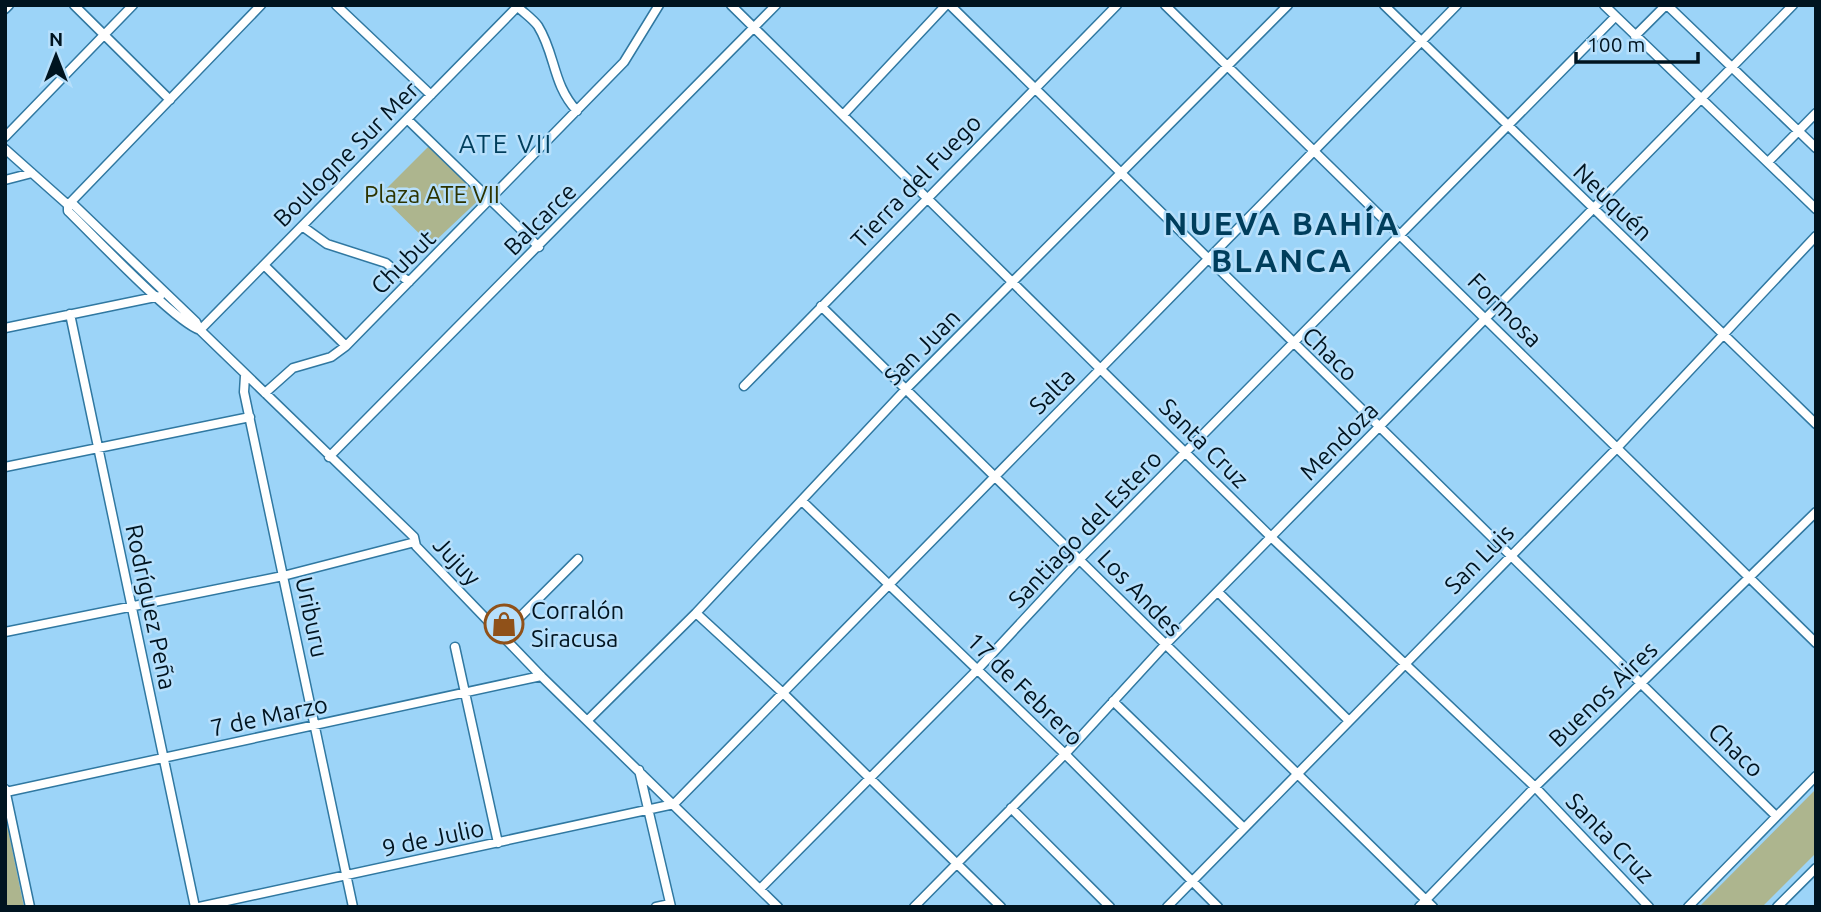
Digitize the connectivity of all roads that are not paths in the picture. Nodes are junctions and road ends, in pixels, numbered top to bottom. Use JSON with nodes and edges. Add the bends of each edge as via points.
{"nodes":[{"id":1,"x":74,"y":5,"type":"edge"},
{"id":2,"x":133,"y":5,"type":"edge"},
{"id":3,"x":261,"y":5,"type":"edge"},
{"id":4,"x":336,"y":5,"type":"edge"},
{"id":5,"x":659,"y":5,"type":"edge"},
{"id":6,"x":731,"y":5,"type":"edge"},
{"id":7,"x":776,"y":5,"type":"edge"},
{"id":8,"x":948,"y":5,"type":"edge"},
{"id":9,"x":1117,"y":5,"type":"edge"},
{"id":10,"x":1165,"y":5,"type":"edge"},
{"id":11,"x":1288,"y":5,"type":"edge"},
{"id":12,"x":1384,"y":5,"type":"edge"},
{"id":13,"x":1457,"y":5,"type":"edge"},
{"id":14,"x":1604,"y":5,"type":"edge"},
{"id":15,"x":1666,"y":5,"type":"edge"},
{"id":16,"x":1793,"y":5,"type":"edge"},
{"id":17,"x":518,"y":6,"type":"edge"},
{"id":18,"x":1615,"y":17,"type":"junction"},
{"id":19,"x":754,"y":28,"type":"junction"},
{"id":20,"x":104,"y":35,"type":"junction"},
{"id":21,"x":1635,"y":36,"type":"junction"},
{"id":22,"x":1420,"y":42,"type":"junction"},
{"id":23,"x":1228,"y":66,"type":"junction"},
{"id":24,"x":1732,"y":68,"type":"junction"},
{"id":25,"x":1033,"y":89,"type":"junction"},
{"id":26,"x":431,"y":95,"type":"junction"},
{"id":27,"x":1702,"y":98,"type":"junction"},
{"id":28,"x":170,"y":100,"type":"junction"},
{"id":29,"x":578,"y":111,"type":"junction"},
{"id":30,"x":1816,"y":113,"type":"edge"},
{"id":31,"x":843,"y":115,"type":"junction"},
{"id":32,"x":407,"y":119,"type":"junction"},
{"id":33,"x":1507,"y":125,"type":"junction"},
{"id":34,"x":1798,"y":131,"type":"junction"},
{"id":35,"x":5,"y":136,"type":"edge"},
{"id":36,"x":1816,"y":148,"type":"edge"},
{"id":37,"x":5,"y":149,"type":"edge"},
{"id":38,"x":1314,"y":150,"type":"junction"},
{"id":39,"x":1768,"y":162,"type":"junction"},
{"id":40,"x":32,"y":173,"type":"junction"},
{"id":41,"x":1121,"y":174,"type":"junction"},
{"id":42,"x":5,"y":180,"type":"edge"},
{"id":43,"x":927,"y":196,"type":"junction"},
{"id":44,"x":491,"y":201,"type":"junction"},
{"id":45,"x":68,"y":205,"type":"junction"},
{"id":46,"x":1592,"y":208,"type":"junction"},
{"id":47,"x":1816,"y":208,"type":"edge"},
{"id":48,"x":302,"y":226,"type":"junction"},
{"id":49,"x":1401,"y":234,"type":"junction"},
{"id":50,"x":1816,"y":236,"type":"edge"},
{"id":51,"x":539,"y":247,"type":"junction"},
{"id":52,"x":1207,"y":259,"type":"junction"},
{"id":53,"x":264,"y":265,"type":"junction"},
{"id":54,"x":409,"y":282,"type":"junction"},
{"id":55,"x":1014,"y":282,"type":"junction"},
{"id":56,"x":162,"y":296,"type":"junction"},
{"id":57,"x":821,"y":306,"type":"junction"},
{"id":58,"x":70,"y":314,"type":"junction"},
{"id":59,"x":1486,"y":317,"type":"junction"},
{"id":60,"x":5,"y":328,"type":"edge"},
{"id":61,"x":200,"y":330,"type":"junction"},
{"id":62,"x":1723,"y":335,"type":"junction"},
{"id":63,"x":1293,"y":344,"type":"junction"},
{"id":64,"x":346,"y":346,"type":"junction"},
{"id":65,"x":1102,"y":369,"type":"junction"},
{"id":66,"x":245,"y":376,"type":"junction"},
{"id":67,"x":744,"y":387,"type":"dead end"},
{"id":68,"x":906,"y":389,"type":"junction"},
{"id":69,"x":265,"y":393,"type":"junction"},
{"id":70,"x":250,"y":417,"type":"junction"},
{"id":71,"x":1816,"y":425,"type":"edge"},
{"id":72,"x":1380,"y":428,"type":"junction"},
{"id":73,"x":97,"y":448,"type":"junction"},
{"id":74,"x":1616,"y":449,"type":"junction"},
{"id":75,"x":1186,"y":452,"type":"junction"},
{"id":76,"x":330,"y":457,"type":"junction"},
{"id":77,"x":5,"y":467,"type":"edge"},
{"id":78,"x":994,"y":477,"type":"junction"},
{"id":79,"x":802,"y":501,"type":"junction"},
{"id":80,"x":1816,"y":512,"type":"edge"},
{"id":81,"x":1271,"y":537,"type":"junction"},
{"id":82,"x":415,"y":542,"type":"junction"},
{"id":83,"x":1510,"y":556,"type":"junction"},
{"id":84,"x":578,"y":559,"type":"dead end"},
{"id":85,"x":1080,"y":559,"type":"junction"},
{"id":86,"x":283,"y":576,"type":"junction"},
{"id":87,"x":1748,"y":578,"type":"junction"},
{"id":88,"x":890,"y":586,"type":"junction"},
{"id":89,"x":1218,"y":592,"type":"junction"},
{"id":90,"x":131,"y":607,"type":"junction"},
{"id":91,"x":696,"y":613,"type":"junction"},
{"id":92,"x":5,"y":632,"type":"edge"},
{"id":93,"x":502,"y":635,"type":"junction"},
{"id":94,"x":1816,"y":643,"type":"edge"},
{"id":95,"x":1164,"y":646,"type":"junction"},
{"id":96,"x":455,"y":647,"type":"dead end"},
{"id":97,"x":1403,"y":664,"type":"junction"},
{"id":98,"x":977,"y":670,"type":"junction"},
{"id":99,"x":541,"y":676,"type":"junction"},
{"id":100,"x":1641,"y":685,"type":"junction"},
{"id":101,"x":467,"y":692,"type":"junction"},
{"id":102,"x":784,"y":694,"type":"junction"},
{"id":103,"x":1113,"y":701,"type":"junction"},
{"id":104,"x":589,"y":720,"type":"junction"},
{"id":105,"x":1348,"y":720,"type":"junction"},
{"id":106,"x":315,"y":726,"type":"junction"},
{"id":107,"x":1065,"y":754,"type":"junction"},
{"id":108,"x":163,"y":759,"type":"junction"},
{"id":109,"x":639,"y":770,"type":"junction"},
{"id":110,"x":1296,"y":774,"type":"junction"},
{"id":111,"x":1816,"y":776,"type":"edge"},
{"id":112,"x":868,"y":777,"type":"junction"},
{"id":113,"x":1535,"y":787,"type":"junction"},
{"id":114,"x":6,"y":791,"type":"edge"},
{"id":115,"x":674,"y":804,"type":"junction"},
{"id":116,"x":1012,"y":808,"type":"junction"},
{"id":117,"x":650,"y":810,"type":"junction"},
{"id":118,"x":1776,"y":816,"type":"junction"},
{"id":119,"x":1244,"y":828,"type":"junction"},
{"id":120,"x":498,"y":843,"type":"junction"},
{"id":121,"x":957,"y":863,"type":"junction"},
{"id":122,"x":1816,"y":867,"type":"edge"},
{"id":123,"x":347,"y":875,"type":"junction"},
{"id":124,"x":1192,"y":882,"type":"junction"},
{"id":125,"x":760,"y":888,"type":"junction"},
{"id":126,"x":1426,"y":904,"type":"edge"},
{"id":127,"x":670,"y":905,"type":"edge"},
{"id":128,"x":30,"y":907,"type":"edge"},
{"id":129,"x":197,"y":907,"type":"edge"},
{"id":130,"x":353,"y":907,"type":"edge"},
{"id":131,"x":656,"y":907,"type":"edge"},
{"id":132,"x":778,"y":907,"type":"edge"},
{"id":133,"x":914,"y":907,"type":"edge"},
{"id":134,"x":1000,"y":907,"type":"edge"},
{"id":135,"x":1110,"y":907,"type":"edge"},
{"id":136,"x":1167,"y":907,"type":"edge"},
{"id":137,"x":1218,"y":907,"type":"edge"},
{"id":138,"x":1649,"y":907,"type":"edge"},
{"id":139,"x":1688,"y":907,"type":"edge"},
{"id":140,"x":1777,"y":907,"type":"edge"}],
"edges":[{"from":1,"to":20,"type":"street"},
{"from":2,"to":20,"type":"street"},
{"from":3,"to":28,"type":"street"},
{"from":4,"to":26,"type":"street"},
{"from":5,"to":29,"type":"street","name":"Chubut","via":[[624,62]]},
{"from":6,"to":19,"type":"street","name":"Santa Cruz"},
{"from":7,"to":19,"type":"street","name":"Balcarce"},
{"from":8,"to":25,"type":"street","name":"Chaco"},
{"from":8,"to":31,"type":"street"},
{"from":9,"to":25,"type":"street","name":"Tierra del Fuego"},
{"from":10,"to":23,"type":"street","name":"Formosa"},
{"from":11,"to":23,"type":"street","name":"San Juan"},
{"from":12,"to":22,"type":"street","name":"Neuquén"},
{"from":13,"to":22,"type":"street","name":"Salta"},
{"from":14,"to":18,"type":"street"},
{"from":15,"to":21,"type":"street"},
{"from":15,"to":24,"type":"street"},
{"from":16,"to":24,"type":"street","name":"Mendoza"},
{"from":17,"to":26,"type":"street","name":"Boulogne Sur Mer"},
{"from":17,"to":29,"type":"street","via":[[536,23],[557,83]]},
{"from":18,"to":21,"type":"street"},
{"from":18,"to":33,"type":"street","name":"Santiago del Estero"},
{"from":19,"to":31,"type":"street","name":"Santa Cruz"},
{"from":19,"to":51,"type":"street","name":"Balcarce"},
{"from":20,"to":28,"type":"street"},
{"from":20,"to":35,"type":"street"},
{"from":21,"to":27,"type":"street"},
{"from":22,"to":33,"type":"street","name":"Neuquén"},
{"from":22,"to":38,"type":"street","name":"Salta"},
{"from":23,"to":38,"type":"street","name":"Formosa"},
{"from":23,"to":41,"type":"street","name":"San Juan"},
{"from":24,"to":27,"type":"street","name":"Mendoza"},
{"from":24,"to":34,"type":"street"},
{"from":25,"to":41,"type":"street","name":"Chaco"},
{"from":25,"to":43,"type":"street","name":"Tierra del Fuego"},
{"from":26,"to":32,"type":"street","name":"Boulogne Sur Mer"},
{"from":27,"to":39,"type":"street"},
{"from":27,"to":46,"type":"street","name":"Mendoza"},
{"from":28,"to":45,"type":"street"},
{"from":29,"to":44,"type":"street","name":"Chubut"},
{"from":30,"to":34,"type":"street"},
{"from":31,"to":43,"type":"street","name":"Santa Cruz"},
{"from":32,"to":44,"type":"street"},
{"from":32,"to":48,"type":"street","name":"Boulogne Sur Mer"},
{"from":33,"to":46,"type":"street","name":"Neuquén"},
{"from":33,"to":49,"type":"street","name":"Santiago del Estero"},
{"from":34,"to":36,"type":"street"},
{"from":34,"to":39,"type":"street"},
{"from":37,"to":40,"type":"street"},
{"from":38,"to":49,"type":"street","name":"Formosa"},
{"from":38,"to":52,"type":"street","name":"Salta"},
{"from":39,"to":47,"type":"street"},
{"from":40,"to":42,"type":"street"},
{"from":40,"to":45,"type":"street"},
{"from":41,"to":52,"type":"street","name":"Chaco"},
{"from":41,"to":55,"type":"street","name":"San Juan"},
{"from":43,"to":55,"type":"street","name":"Santa Cruz"},
{"from":43,"to":57,"type":"street","name":"Tierra del Fuego"},
{"from":44,"to":51,"type":"street"},
{"from":44,"to":54,"type":"street","name":"Chubut"},
{"from":45,"to":56,"type":"street","name":"Jujuy","via":[[74,205]]},
{"from":46,"to":59,"type":"street","name":"Mendoza"},
{"from":46,"to":62,"type":"street","name":"Neuquén"},
{"from":48,"to":53,"type":"street","name":"Boulogne Sur Mer"},
{"from":48,"to":54,"type":"street","via":[[327,244],[386,263]]},
{"from":49,"to":59,"type":"street","name":"Formosa"},
{"from":49,"to":63,"type":"street","name":"Santiago del Estero"},
{"from":50,"to":62,"type":"street","name":"San Luis"},
{"from":51,"to":76,"type":"street","name":"Balcarce"},
{"from":52,"to":63,"type":"street","name":"Chaco"},
{"from":52,"to":65,"type":"street","name":"Salta"},
{"from":53,"to":61,"type":"street","name":"Boulogne Sur Mer"},
{"from":53,"to":64,"type":"street"},
{"from":54,"to":64,"type":"street","name":"Chubut"},
{"from":55,"to":65,"type":"street","name":"Santa Cruz"},
{"from":55,"to":68,"type":"street","name":"San Juan"},
{"from":56,"to":58,"type":"street"},
{"from":56,"to":61,"type":"street","name":"Jujuy"},
{"from":57,"to":67,"type":"street","name":"Tierra del Fuego"},
{"from":57,"to":68,"type":"street","name":"Los Andes"},
{"from":58,"to":60,"type":"street"},
{"from":58,"to":73,"type":"street","name":"Rodríguez Peña"},
{"from":59,"to":72,"type":"street","name":"Mendoza"},
{"from":59,"to":74,"type":"street","name":"Formosa"},
{"from":61,"to":66,"type":"street","name":"Jujuy"},
{"from":62,"to":71,"type":"street","name":"Neuquén"},
{"from":62,"to":74,"type":"street","name":"San Luis"},
{"from":63,"to":72,"type":"street","name":"Chaco"},
{"from":63,"to":75,"type":"street","name":"Santiago del Estero"},
{"from":64,"to":69,"type":"street","name":"Chubut","via":[[331,357],[299,365]]},
{"from":65,"to":75,"type":"street","name":"Santa Cruz"},
{"from":65,"to":78,"type":"street","name":"Salta"},
{"from":66,"to":69,"type":"street","name":"Jujuy"},
{"from":66,"to":70,"type":"street","name":"Uriburu"},
{"from":68,"to":78,"type":"street","name":"Los Andes"},
{"from":68,"to":79,"type":"street","name":"San Juan"},
{"from":69,"to":76,"type":"street","name":"Jujuy"},
{"from":70,"to":73,"type":"street"},
{"from":70,"to":86,"type":"street","name":"Uriburu"},
{"from":72,"to":81,"type":"street","name":"Mendoza"},
{"from":72,"to":83,"type":"street","name":"Chaco"},
{"from":73,"to":77,"type":"street"},
{"from":73,"to":90,"type":"street","name":"Rodríguez Peña"},
{"from":74,"to":83,"type":"street","name":"San Luis"},
{"from":74,"to":87,"type":"street","name":"Formosa"},
{"from":75,"to":81,"type":"street","name":"Santa Cruz"},
{"from":75,"to":85,"type":"street","name":"Santiago del Estero"},
{"from":76,"to":82,"type":"street","name":"Jujuy"},
{"from":78,"to":85,"type":"street","name":"Los Andes"},
{"from":78,"to":88,"type":"street","name":"Salta"},
{"from":79,"to":88,"type":"street","name":"17 de Febrero"},
{"from":79,"to":91,"type":"street","name":"San Juan"},
{"from":80,"to":87,"type":"street","name":"Buenos Aires"},
{"from":81,"to":89,"type":"street","name":"Mendoza"},
{"from":81,"to":97,"type":"street","name":"Santa Cruz"},
{"from":82,"to":86,"type":"street"},
{"from":82,"to":93,"type":"street","name":"Jujuy"},
{"from":83,"to":97,"type":"street","name":"San Luis"},
{"from":83,"to":100,"type":"street","name":"Chaco"},
{"from":84,"to":93,"type":"street"},
{"from":85,"to":95,"type":"street","name":"Los Andes"},
{"from":85,"to":98,"type":"street","name":"Santiago del Estero"},
{"from":86,"to":90,"type":"street"},
{"from":86,"to":106,"type":"street","name":"Uriburu"},
{"from":87,"to":94,"type":"street","name":"Formosa"},
{"from":87,"to":100,"type":"street","name":"Buenos Aires"},
{"from":88,"to":98,"type":"street","name":"17 de Febrero"},
{"from":88,"to":102,"type":"street","name":"Salta"},
{"from":89,"to":95,"type":"street","name":"Mendoza"},
{"from":89,"to":105,"type":"street"},
{"from":90,"to":92,"type":"street"},
{"from":90,"to":108,"type":"street","name":"Rodríguez Peña"},
{"from":91,"to":102,"type":"street"},
{"from":91,"to":104,"type":"street","name":"San Juan"},
{"from":93,"to":99,"type":"street","name":"Jujuy"},
{"from":95,"to":103,"type":"street","name":"Mendoza"},
{"from":95,"to":110,"type":"street","name":"Los Andes"},
{"from":96,"to":101,"type":"street"},
{"from":97,"to":105,"type":"street","name":"San Luis"},
{"from":97,"to":113,"type":"street","name":"Santa Cruz"},
{"from":98,"to":107,"type":"street","name":"17 de Febrero"},
{"from":98,"to":112,"type":"street","name":"Santiago del Estero"},
{"from":99,"to":101,"type":"street","name":"7 de Marzo"},
{"from":99,"to":104,"type":"street","name":"Jujuy"},
{"from":100,"to":113,"type":"street","name":"Buenos Aires"},
{"from":100,"to":118,"type":"street","name":"Chaco"},
{"from":101,"to":106,"type":"street","name":"7 de Marzo"},
{"from":101,"to":120,"type":"street"},
{"from":102,"to":112,"type":"street"},
{"from":102,"to":115,"type":"street","name":"Salta"},
{"from":103,"to":107,"type":"street","name":"Mendoza"},
{"from":103,"to":119,"type":"street"},
{"from":104,"to":109,"type":"street","name":"Jujuy"},
{"from":105,"to":110,"type":"street","name":"San Luis"},
{"from":106,"to":108,"type":"street","name":"7 de Marzo"},
{"from":106,"to":123,"type":"street","name":"Uriburu"},
{"from":107,"to":116,"type":"street","name":"Mendoza"},
{"from":107,"to":124,"type":"street","name":"17 de Febrero"},
{"from":108,"to":114,"type":"street","name":"7 de Marzo"},
{"from":108,"to":129,"type":"street","name":"Rodríguez Peña"},
{"from":109,"to":115,"type":"street","name":"Jujuy"},
{"from":109,"to":117,"type":"street"},
{"from":110,"to":119,"type":"street","name":"San Luis"},
{"from":110,"to":126,"type":"street","name":"Los Andes"},
{"from":111,"to":118,"type":"street"},
{"from":112,"to":121,"type":"street"},
{"from":112,"to":125,"type":"street","name":"Santiago del Estero"},
{"from":113,"to":126,"type":"street","name":"Buenos Aires"},
{"from":113,"to":138,"type":"street","name":"Santa Cruz"},
{"from":114,"to":128,"type":"street"},
{"from":115,"to":117,"type":"street","name":"9 de Julio"},
{"from":115,"to":125,"type":"street","name":"Jujuy"},
{"from":116,"to":121,"type":"street","name":"Mendoza"},
{"from":116,"to":135,"type":"street"},
{"from":117,"to":120,"type":"street","name":"9 de Julio"},
{"from":117,"to":127,"type":"street"},
{"from":118,"to":139,"type":"street"},
{"from":119,"to":124,"type":"street","name":"San Luis"},
{"from":120,"to":123,"type":"street","name":"9 de Julio"},
{"from":121,"to":133,"type":"street","name":"Mendoza"},
{"from":121,"to":134,"type":"street"},
{"from":122,"to":140,"type":"street"},
{"from":123,"to":129,"type":"street","name":"9 de Julio"},
{"from":123,"to":130,"type":"street","name":"Uriburu"},
{"from":124,"to":136,"type":"street","name":"San Luis"},
{"from":124,"to":137,"type":"street","name":"17 de Febrero"},
{"from":125,"to":132,"type":"street","name":"Jujuy"},
{"from":127,"to":131,"type":"street"}]}
